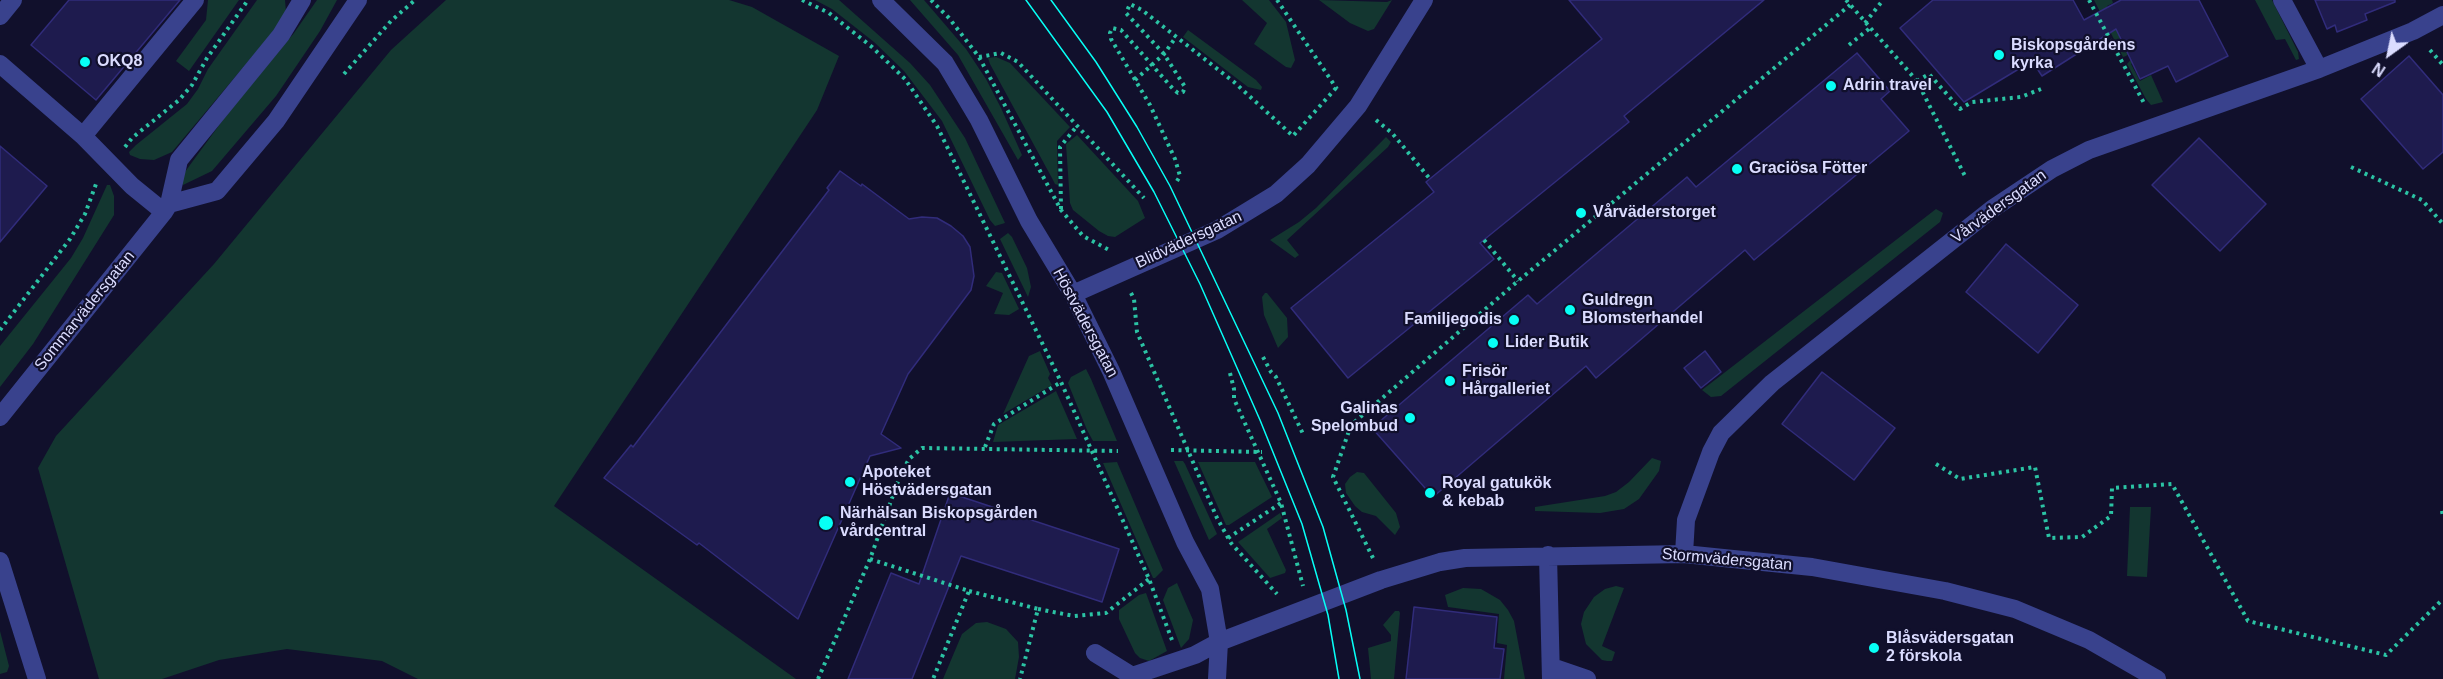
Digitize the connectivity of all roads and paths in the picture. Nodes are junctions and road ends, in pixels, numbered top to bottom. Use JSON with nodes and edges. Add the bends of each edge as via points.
{"nodes":[{"id":1,"x":13,"y":0,"type":"edge"},
{"id":2,"x":195,"y":0,"type":"edge"},
{"id":3,"x":302,"y":0,"type":"edge"},
{"id":4,"x":358,"y":0,"type":"edge"},
{"id":5,"x":415,"y":0,"type":"edge"},
{"id":6,"x":802,"y":0,"type":"edge"},
{"id":7,"x":881,"y":0,"type":"edge"},
{"id":8,"x":931,"y":0,"type":"edge"},
{"id":9,"x":1277,"y":0,"type":"edge"},
{"id":10,"x":1424,"y":0,"type":"edge"},
{"id":11,"x":1846,"y":0,"type":"edge"},
{"id":12,"x":1883,"y":0,"type":"edge"},
{"id":13,"x":2089,"y":0,"type":"edge"},
{"id":14,"x":2282,"y":0,"type":"edge"},
{"id":15,"x":1850,"y":5,"type":"junction"},
{"id":16,"x":2443,"y":15,"type":"edge"},
{"id":17,"x":0,"y":16,"type":"edge"},
{"id":18,"x":1865,"y":23,"type":"junction"},
{"id":19,"x":1870,"y":28,"type":"junction"},
{"id":20,"x":1176,"y":38,"type":"junction"},
{"id":21,"x":1849,"y":45,"type":"dead end"},
{"id":22,"x":1164,"y":54,"type":"junction"},
{"id":23,"x":979,"y":57,"type":"junction"},
{"id":24,"x":0,"y":64,"type":"edge"},
{"id":25,"x":1151,"y":66,"type":"junction"},
{"id":26,"x":2319,"y":69,"type":"junction"},
{"id":27,"x":344,"y":74,"type":"dead end"},
{"id":28,"x":1135,"y":80,"type":"junction"},
{"id":29,"x":1917,"y":81,"type":"junction"},
{"id":30,"x":1336,"y":88,"type":"junction"},
{"id":31,"x":2041,"y":89,"type":"dead end"},
{"id":32,"x":1358,"y":106,"type":"junction"},
{"id":33,"x":1077,"y":126,"type":"junction"},
{"id":34,"x":2156,"y":126,"type":"junction"},
{"id":35,"x":83,"y":136,"type":"junction"},
{"id":36,"x":2351,"y":167,"type":"dead end"},
{"id":37,"x":1965,"y":176,"type":"dead end"},
{"id":38,"x":1430,"y":179,"type":"dead end"},
{"id":39,"x":1177,"y":181,"type":"dead end"},
{"id":40,"x":1144,"y":198,"type":"dead end"},
{"id":41,"x":167,"y":208,"type":"junction"},
{"id":42,"x":1061,"y":210,"type":"junction"},
{"id":43,"x":2443,"y":224,"type":"edge"},
{"id":44,"x":1484,"y":240,"type":"dead end"},
{"id":45,"x":1121,"y":271,"type":"junction"},
{"id":46,"x":1518,"y":281,"type":"junction"},
{"id":47,"x":1073,"y":294,"type":"junction"},
{"id":48,"x":1263,"y":357,"type":"dead end"},
{"id":49,"x":1230,"y":373,"type":"dead end"},
{"id":50,"x":1061,"y":382,"type":"junction"},
{"id":51,"x":0,"y":417,"type":"edge"},
{"id":52,"x":1304,"y":435,"type":"dead end"},
{"id":53,"x":985,"y":447,"type":"junction"},
{"id":54,"x":1187,"y":450,"type":"junction"},
{"id":55,"x":1090,"y":451,"type":"junction"},
{"id":56,"x":1147,"y":451,"type":"junction"},
{"id":57,"x":1260,"y":453,"type":"junction"},
{"id":58,"x":1936,"y":464,"type":"dead end"},
{"id":59,"x":1281,"y":503,"type":"junction"},
{"id":60,"x":1228,"y":538,"type":"junction"},
{"id":61,"x":1684,"y":554,"type":"junction"},
{"id":62,"x":1548,"y":555,"type":"junction"},
{"id":63,"x":870,"y":559,"type":"junction"},
{"id":64,"x":0,"y":561,"type":"edge"},
{"id":65,"x":1149,"y":579,"type":"junction"},
{"id":66,"x":1382,"y":580,"type":"junction"},
{"id":67,"x":969,"y":591,"type":"junction"},
{"id":68,"x":2443,"y":599,"type":"edge"},
{"id":69,"x":1309,"y":607,"type":"junction"},
{"id":70,"x":1038,"y":609,"type":"junction"},
{"id":71,"x":1292,"y":614,"type":"junction"},
{"id":72,"x":1219,"y":642,"type":"junction"},
{"id":73,"x":1095,"y":652,"type":"dead end"},
{"id":74,"x":1180,"y":660,"type":"junction"},
{"id":75,"x":1552,"y":673,"type":"edge"},
{"id":76,"x":37,"y":679,"type":"edge"},
{"id":77,"x":818,"y":679,"type":"edge"},
{"id":78,"x":933,"y":679,"type":"edge"},
{"id":79,"x":1020,"y":679,"type":"edge"},
{"id":80,"x":1218,"y":679,"type":"edge"},
{"id":81,"x":1587,"y":679,"type":"edge"},
{"id":82,"x":2157,"y":679,"type":"edge"}],
"edges":[{"from":1,"to":17,"type":"street"},
{"from":2,"to":35,"type":"street"},
{"from":3,"to":41,"type":"street","name":"Sommarvädersgatan","via":[[281,35],[179,160]]},
{"from":4,"to":41,"type":"street","via":[[276,121],[217,191]]},
{"from":5,"to":27,"type":"path"},
{"from":6,"to":50,"type":"path","via":[[829,13],[872,47],[905,80],[937,126]]},
{"from":7,"to":47,"type":"street","name":"Höstvädersgatan","via":[[945,63],[980,120],[1029,221]]},
{"from":8,"to":23,"type":"path"},
{"from":9,"to":30,"type":"path"},
{"from":10,"to":32,"type":"street","name":"Blidvädersgatan"},
{"from":11,"to":15,"type":"path"},
{"from":12,"to":18,"type":"path"},
{"from":13,"to":34,"type":"path"},
{"from":14,"to":26,"type":"street"},
{"from":15,"to":18,"type":"path"},
{"from":15,"to":46,"type":"path"},
{"from":16,"to":26,"type":"street","name":"Vårvädersgatan"},
{"from":18,"to":19,"type":"path"},
{"from":19,"to":21,"type":"path"},
{"from":19,"to":29,"type":"path"},
{"from":20,"to":22,"type":"path"},
{"from":20,"to":22,"type":"path","via":[[1142,10],[1127,6],[1125,13],[1130,20]]},
{"from":20,"to":30,"type":"path","via":[[1234,82],[1293,136]]},
{"from":22,"to":25,"type":"path"},
{"from":22,"to":25,"type":"path","via":[[1184,82],[1183,92],[1173,90]]},
{"from":23,"to":33,"type":"path","via":[[1008,54]]},
{"from":23,"to":42,"type":"path"},
{"from":24,"to":35,"type":"street"},
{"from":25,"to":28,"type":"path"},
{"from":25,"to":28,"type":"path","via":[[1121,30],[1112,28],[1112,39]]},
{"from":26,"to":34,"type":"street","name":"Vårvädersgatan"},
{"from":28,"to":39,"type":"path","via":[[1174,159],[1180,176]]},
{"from":29,"to":31,"type":"path","via":[[1929,74],[1960,109],[1972,102],[2021,98]]},
{"from":29,"to":37,"type":"path"},
{"from":30,"to":32,"type":"path"},
{"from":32,"to":38,"type":"path","via":[[1392,133]]},
{"from":32,"to":45,"type":"street","name":"Blidvädersgatan","via":[[1308,165],[1276,194],[1217,230]]},
{"from":33,"to":40,"type":"path"},
{"from":33,"to":42,"type":"path","via":[[1060,147]]},
{"from":34,"to":61,"type":"street","name":"Vårvädersgatan","via":[[2052,168],[1965,230],[1772,383],[1721,433],[1711,452],[1686,520]]},
{"from":35,"to":41,"type":"street","via":[[132,186]]},
{"from":36,"to":43,"type":"path","via":[[2422,200]]},
{"from":41,"to":51,"type":"street","name":"Sommarvädersgatan"},
{"from":42,"to":45,"type":"path","via":[[1083,236],[1110,249]]},
{"from":44,"to":46,"type":"path"},
{"from":45,"to":47,"type":"street","name":"Blidvädersgatan"},
{"from":45,"to":54,"type":"path","via":[[1134,299],[1137,332]]},
{"from":46,"to":66,"type":"path","via":[[1350,425],[1333,477]]},
{"from":47,"to":56,"type":"street","name":"Höstvädersgatan"},
{"from":48,"to":52,"type":"path"},
{"from":49,"to":57,"type":"path","via":[[1234,399]]},
{"from":50,"to":53,"type":"path","via":[[994,424]]},
{"from":50,"to":55,"type":"path"},
{"from":53,"to":55,"type":"path"},
{"from":53,"to":63,"type":"path","via":[[922,448],[909,459]]},
{"from":54,"to":56,"type":"path"},
{"from":54,"to":57,"type":"path"},
{"from":54,"to":60,"type":"path"},
{"from":55,"to":56,"type":"path"},
{"from":55,"to":65,"type":"path"},
{"from":56,"to":72,"type":"street","name":"Höstvädersgatan","via":[[1185,542],[1210,589]]},
{"from":57,"to":59,"type":"path"},
{"from":58,"to":68,"type":"path","via":[[1960,479],[2035,466],[2049,538],[2082,537],[2111,516],[2112,488],[2172,484],[2248,621],[2386,655]]},
{"from":59,"to":60,"type":"path"},
{"from":59,"to":69,"type":"path"},
{"from":60,"to":71,"type":"path"},
{"from":61,"to":62,"type":"street","name":"Stormvädersgatan"},
{"from":61,"to":82,"type":"street","name":"Stormvädersgatan","via":[[1812,567],[1945,591],[2015,609],[2089,640]]},
{"from":62,"to":66,"type":"street","name":"Stormvädersgatan","via":[[1465,558]]},
{"from":62,"to":75,"type":"street"},
{"from":63,"to":67,"type":"path"},
{"from":63,"to":77,"type":"path"},
{"from":64,"to":76,"type":"street"},
{"from":65,"to":70,"type":"path","via":[[1106,613],[1074,616]]},
{"from":65,"to":74,"type":"path"},
{"from":66,"to":69,"type":"street","name":"Stormvädersgatan"},
{"from":67,"to":70,"type":"path"},
{"from":67,"to":78,"type":"path"},
{"from":69,"to":71,"type":"street","name":"Stormvädersgatan"},
{"from":70,"to":79,"type":"path"},
{"from":71,"to":72,"type":"street","name":"Stormvädersgatan"},
{"from":72,"to":74,"type":"street","name":"Stormvädersgatan"},
{"from":72,"to":80,"type":"street","name":"Höstvädersgatan"},
{"from":73,"to":74,"type":"street","name":"Stormvädersgatan","via":[[1132,676]]},
{"from":75,"to":81,"type":"street"}]}
